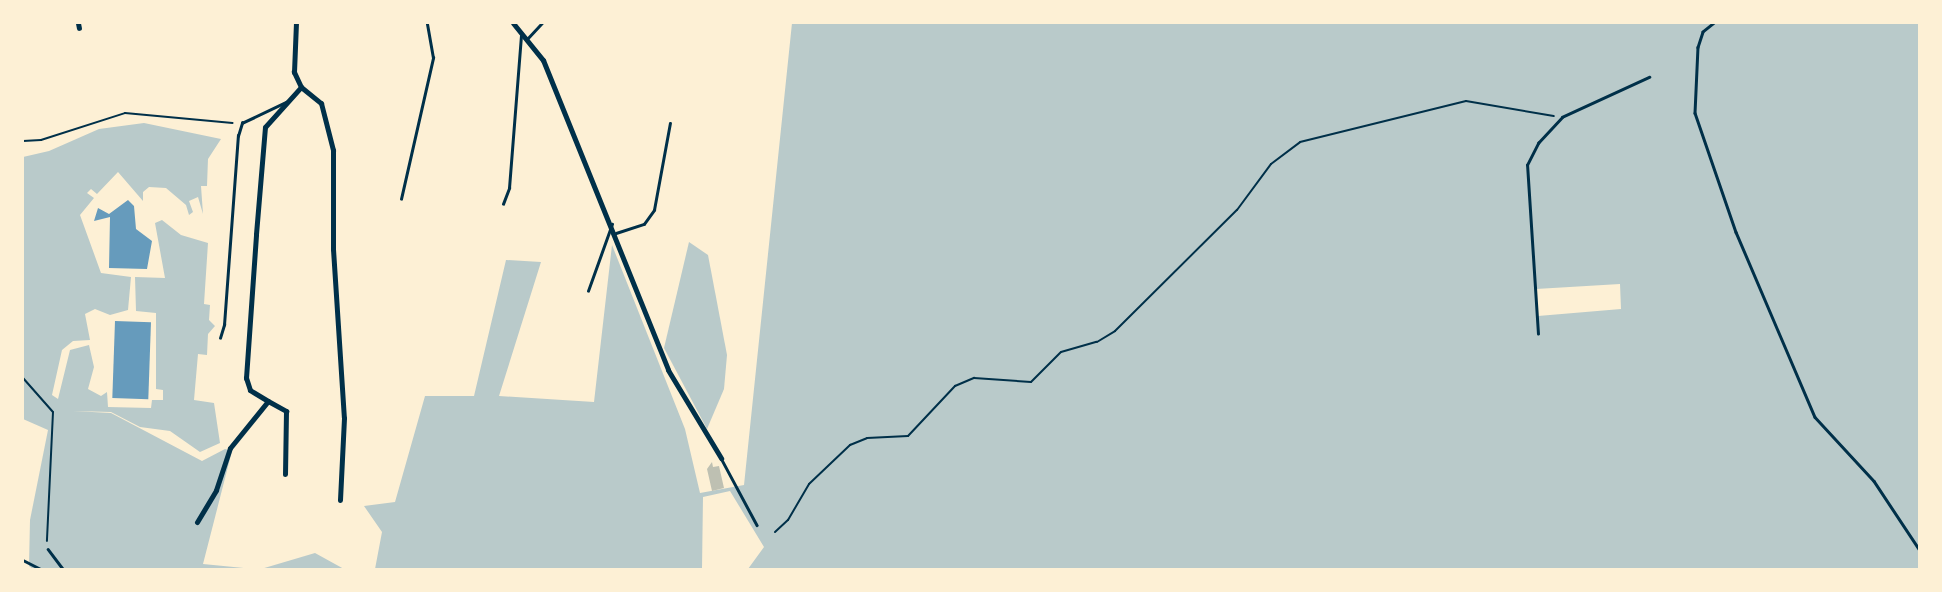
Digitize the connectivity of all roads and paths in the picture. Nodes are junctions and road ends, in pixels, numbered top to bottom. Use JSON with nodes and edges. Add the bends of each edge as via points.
{"nodes":[{"id":1,"x":296,"y":23,"type":"edge"},
{"id":2,"x":427,"y":23,"type":"edge"},
{"id":3,"x":513,"y":23,"type":"edge"},
{"id":4,"x":542,"y":23,"type":"edge"},
{"id":5,"x":1714,"y":23,"type":"edge"},
{"id":6,"x":522,"y":33,"type":"junction"},
{"id":7,"x":527,"y":39,"type":"junction"},
{"id":8,"x":1649,"y":77,"type":"dead end"},
{"id":9,"x":302,"y":87,"type":"junction"},
{"id":10,"x":288,"y":101,"type":"junction"},
{"id":11,"x":1562,"y":117,"type":"junction"},
{"id":12,"x":242,"y":123,"type":"junction"},
{"id":13,"x":670,"y":123,"type":"dead end"},
{"id":14,"x":23,"y":141,"type":"edge"},
{"id":15,"x":401,"y":200,"type":"dead end"},
{"id":16,"x":503,"y":204,"type":"dead end"},
{"id":17,"x":612,"y":224,"type":"junction"},
{"id":18,"x":616,"y":233,"type":"junction"},
{"id":19,"x":588,"y":291,"type":"dead end"},
{"id":20,"x":1538,"y":334,"type":"dead end"},
{"id":21,"x":220,"y":338,"type":"dead end"},
{"id":22,"x":23,"y":378,"type":"edge"},
{"id":23,"x":268,"y":401,"type":"junction"},
{"id":24,"x":721,"y":458,"type":"joint"},
{"id":25,"x":285,"y":474,"type":"dead end"},
{"id":26,"x":340,"y":500,"type":"dead end"},
{"id":27,"x":197,"y":522,"type":"dead end"},
{"id":28,"x":757,"y":525,"type":"dead end"},
{"id":29,"x":775,"y":532,"type":"dead end"},
{"id":30,"x":48,"y":549,"type":"joint"},
{"id":31,"x":1919,"y":549,"type":"edge"},
{"id":32,"x":23,"y":560,"type":"edge"},
{"id":33,"x":41,"y":569,"type":"edge"},
{"id":34,"x":63,"y":569,"type":"edge"}],
"edges":[{"from":1,"to":9,"type":"street","via":[[294,72]]},
{"from":2,"to":15,"type":"lane","via":[[433,58]]},
{"from":3,"to":6,"type":"street"},
{"from":4,"to":7,"type":"lane"},
{"from":5,"to":31,"type":"lane","via":[[1703,32],[1698,47],[1695,113],[1737,232],[1815,417],[1874,481]]},
{"from":6,"to":7,"type":"street"},
{"from":6,"to":16,"type":"lane","via":[[509,188]]},
{"from":7,"to":17,"type":"street","via":[[542,60]]},
{"from":8,"to":11,"type":"lane"},
{"from":9,"to":10,"type":"street"},
{"from":9,"to":26,"type":"street","via":[[321,103],[332,150],[344,418]]},
{"from":10,"to":12,"type":"lane"},
{"from":10,"to":23,"type":"street","via":[[265,127],[246,378],[250,390]]},
{"from":11,"to":20,"type":"lane","via":[[1538,143],[1525,178]]},
{"from":11,"to":29,"type":"path","via":[[1466,101],[1300,142],[1271,164],[1237,210],[1115,331],[1097,342],[1061,352],[1031,383],[974,378],[955,386],[908,436],[867,438],[850,445],[809,484],[788,520]]},
{"from":12,"to":14,"type":"path","via":[[200,124],[125,113],[41,140]]},
{"from":12,"to":21,"type":"lane"},
{"from":13,"to":18,"type":"lane","via":[[654,209],[644,224]]},
{"from":17,"to":18,"type":"street"},
{"from":17,"to":19,"type":"lane"},
{"from":18,"to":24,"type":"street","via":[[668,370]]},
{"from":22,"to":30,"type":"path","via":[[53,412]]},
{"from":23,"to":25,"type":"street","via":[[286,411]]},
{"from":23,"to":27,"type":"street","via":[[230,448],[216,490]]},
{"from":24,"to":28,"type":"lane"},
{"from":30,"to":34,"type":"lane"},
{"from":32,"to":33,"type":"lane"}]}
